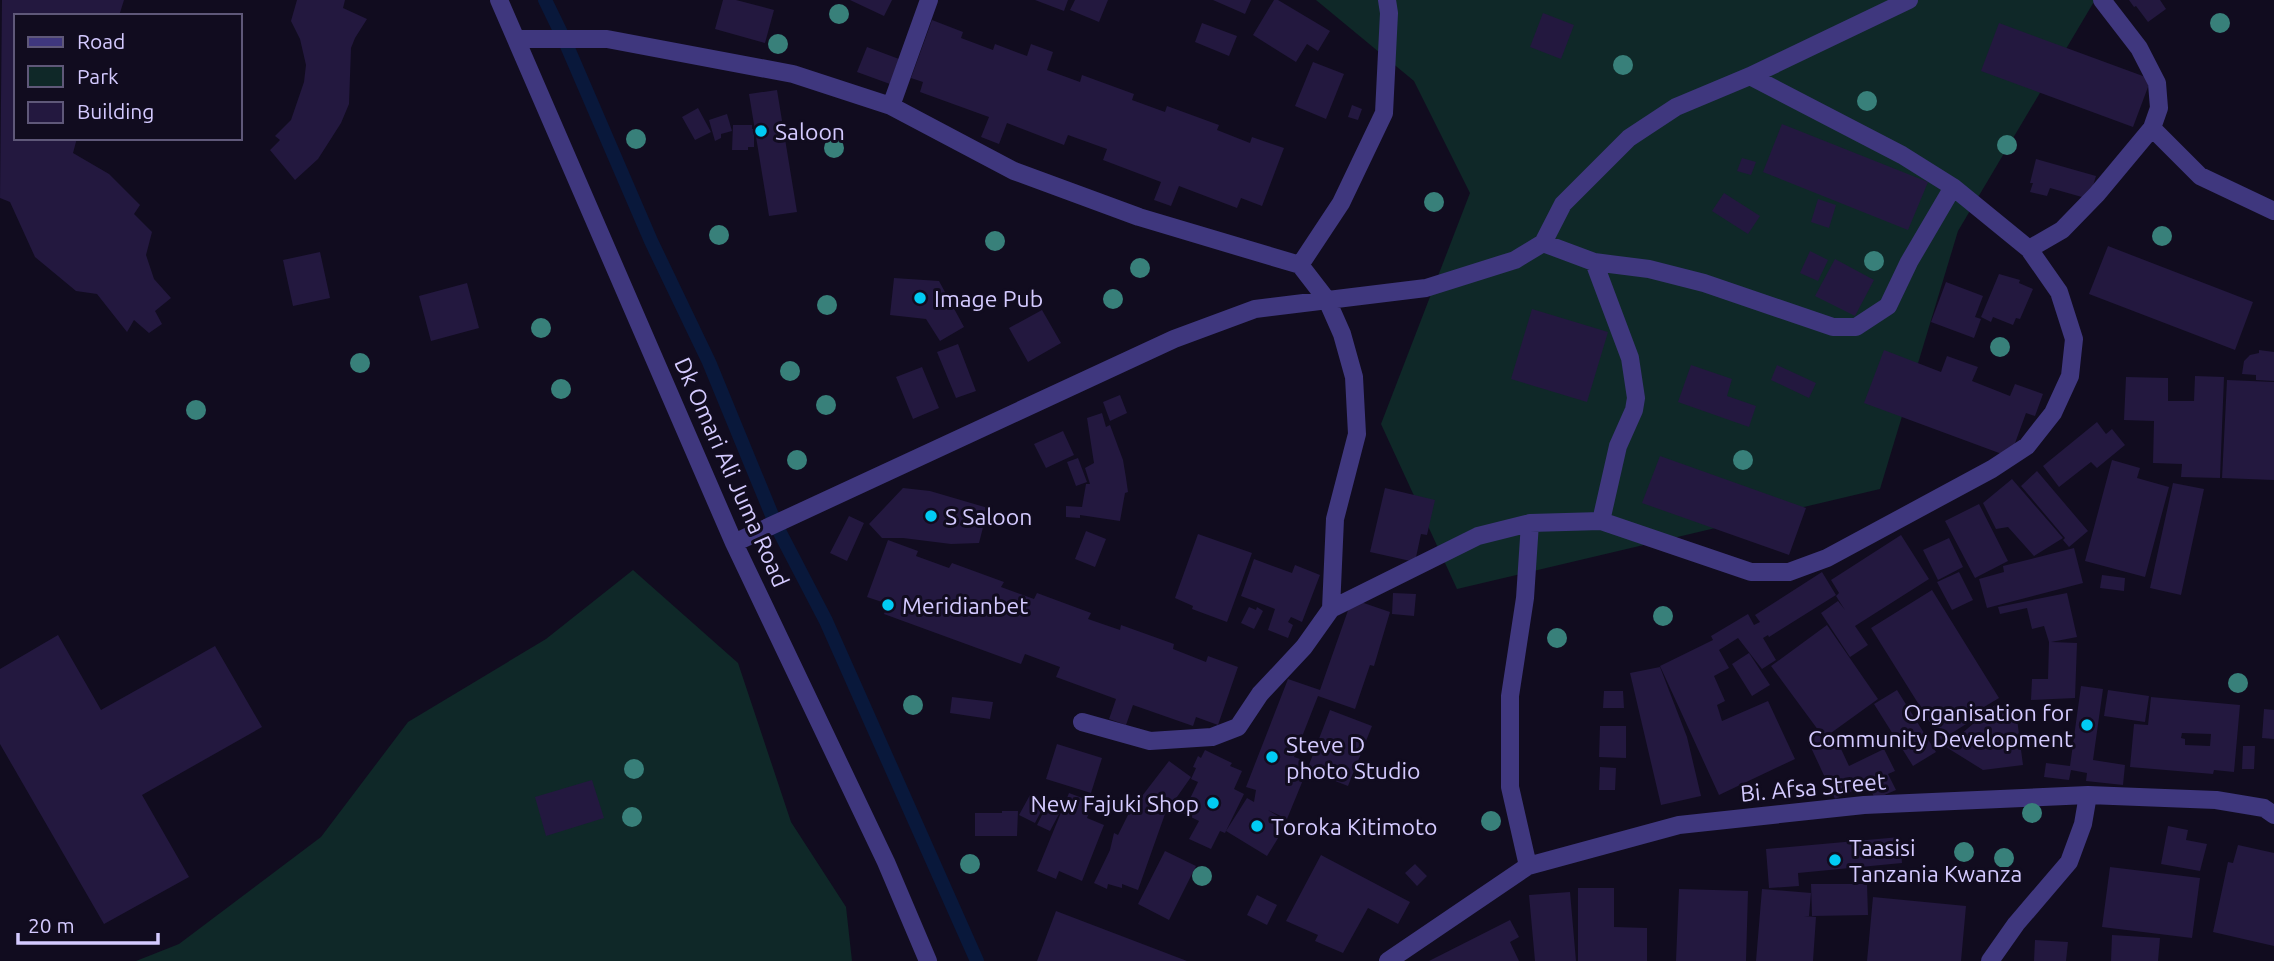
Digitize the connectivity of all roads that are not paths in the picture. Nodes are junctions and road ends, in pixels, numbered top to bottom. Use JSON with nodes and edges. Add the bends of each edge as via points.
{"nodes":[{"id":1,"x":499,"y":0,"type":"edge"},
{"id":2,"x":929,"y":0,"type":"edge"},
{"id":3,"x":1387,"y":0,"type":"edge"},
{"id":4,"x":1909,"y":0,"type":"edge"},
{"id":5,"x":2102,"y":0,"type":"edge"},
{"id":6,"x":517,"y":39,"type":"junction"},
{"id":7,"x":1750,"y":76,"type":"junction"},
{"id":8,"x":891,"y":106,"type":"junction"},
{"id":9,"x":2152,"y":128,"type":"junction"},
{"id":10,"x":1953,"y":187,"type":"junction"},
{"id":11,"x":2274,"y":211,"type":"edge"},
{"id":12,"x":1543,"y":243,"type":"junction"},
{"id":13,"x":2029,"y":250,"type":"junction"},
{"id":14,"x":1594,"y":262,"type":"junction"},
{"id":15,"x":1300,"y":265,"type":"junction"},
{"id":16,"x":1326,"y":300,"type":"junction"},
{"id":17,"x":1601,"y":521,"type":"junction"},
{"id":18,"x":1530,"y":523,"type":"junction"},
{"id":19,"x":734,"y":543,"type":"junction"},
{"id":20,"x":1331,"y":609,"type":"junction"},
{"id":21,"x":1082,"y":722,"type":"dead end"},
{"id":22,"x":2088,"y":795,"type":"junction"},
{"id":23,"x":2271,"y":809,"type":"edge"},
{"id":24,"x":1528,"y":866,"type":"junction"},
{"id":25,"x":928,"y":961,"type":"edge"},
{"id":26,"x":1388,"y":961,"type":"edge"},
{"id":27,"x":1990,"y":961,"type":"edge"}],
"edges":[{"from":1,"to":6,"type":"street","name":"Dk Omari Ali Juma Road"},
{"from":2,"to":8,"type":"street"},
{"from":3,"to":15,"type":"street","via":[[1384,113],[1341,203]]},
{"from":4,"to":7,"type":"street"},
{"from":5,"to":9,"type":"street","via":[[2139,48],[2157,83],[2159,108]]},
{"from":6,"to":8,"type":"street","via":[[607,39],[708,57],[793,74]]},
{"from":6,"to":19,"type":"street","name":"Dk Omari Ali Juma Road"},
{"from":7,"to":10,"type":"street","via":[[1902,155]]},
{"from":7,"to":12,"type":"street","via":[[1676,107],[1629,138],[1563,204]]},
{"from":8,"to":15,"type":"street","via":[[1014,171],[1139,217]]},
{"from":9,"to":11,"type":"street","via":[[2200,176]]},
{"from":9,"to":13,"type":"street","via":[[2062,230]]},
{"from":10,"to":13,"type":"street"},
{"from":10,"to":14,"type":"street","via":[[1888,306],[1856,327],[1833,327],[1649,269]]},
{"from":12,"to":14,"type":"street"},
{"from":12,"to":16,"type":"street","via":[[1516,260],[1426,288]]},
{"from":13,"to":17,"type":"street","via":[[2059,292],[2074,339],[2070,376],[2053,413],[2027,446],[1992,469],[1827,558],[1789,572],[1751,572]]},
{"from":14,"to":17,"type":"street","via":[[1630,358],[1636,398],[1618,446]]},
{"from":15,"to":16,"type":"street"},
{"from":16,"to":19,"type":"street","via":[[1255,309],[1174,339]]},
{"from":16,"to":20,"type":"street","via":[[1354,377],[1357,434],[1335,519]]},
{"from":17,"to":18,"type":"street"},
{"from":18,"to":20,"type":"street","via":[[1478,536]]},
{"from":18,"to":24,"type":"street","via":[[1525,598],[1510,695],[1510,788]]},
{"from":19,"to":25,"type":"street","name":"Dk Omari Ali Juma Road","via":[[886,862]]},
{"from":20,"to":21,"type":"street","via":[[1238,727],[1212,737],[1150,741]]},
{"from":22,"to":23,"type":"street","name":"Bi. Afsa Street","via":[[2216,800]]},
{"from":22,"to":24,"type":"street","name":"Bi. Afsa Street","via":[[1864,805],[1679,825]]},
{"from":22,"to":27,"type":"street","via":[[2084,824],[2069,862]]},
{"from":24,"to":26,"type":"street","name":"Bi. Afsa Street"}]}
